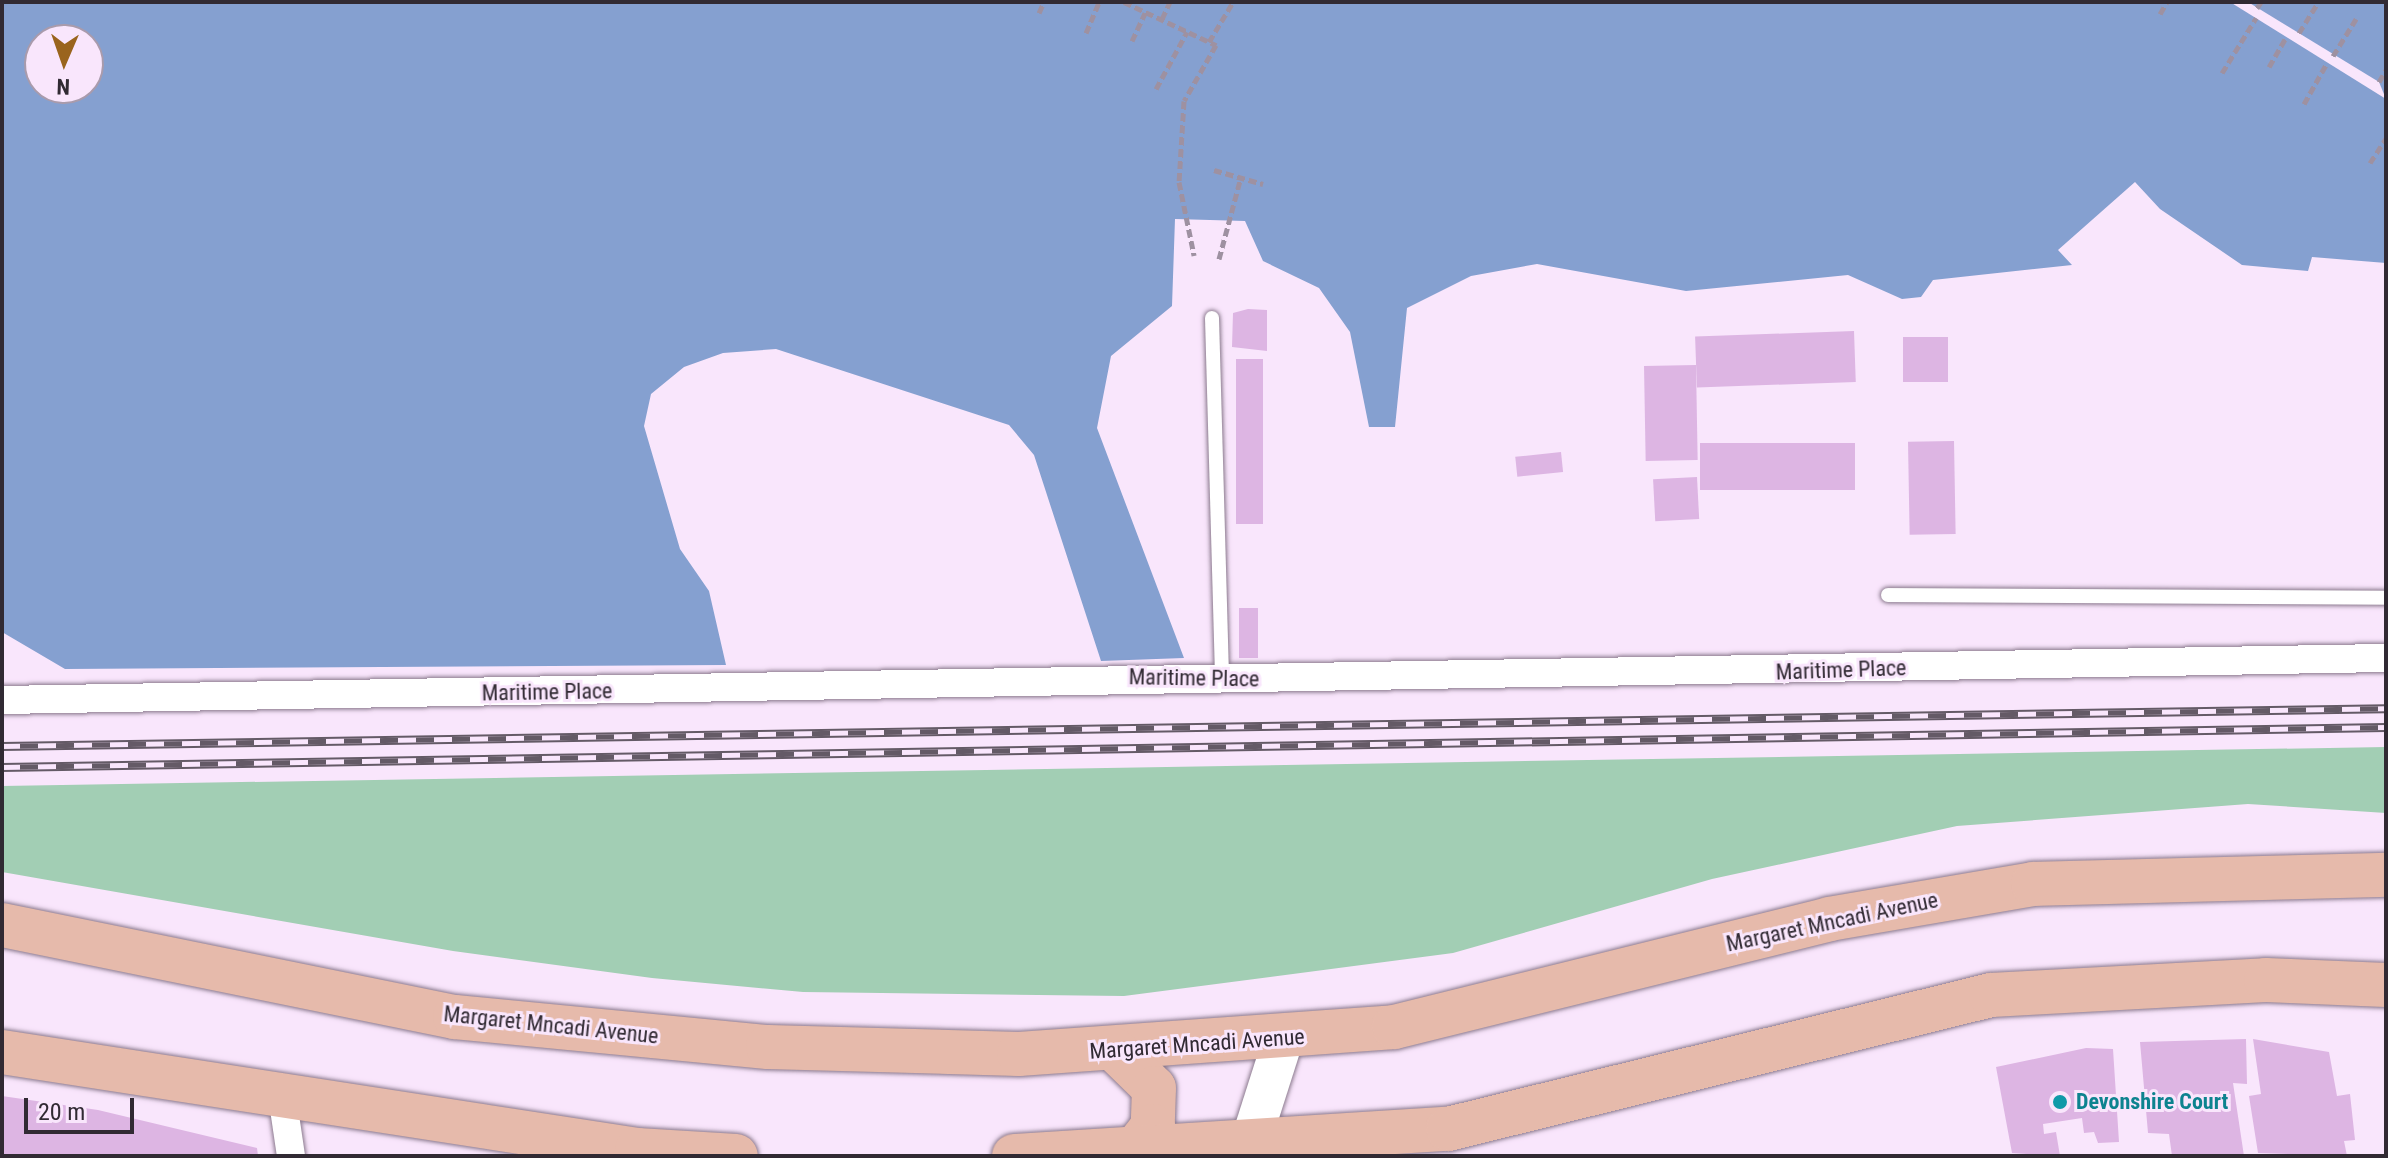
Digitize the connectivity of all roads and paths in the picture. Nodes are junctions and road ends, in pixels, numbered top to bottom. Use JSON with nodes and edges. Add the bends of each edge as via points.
{"nodes":[{"id":1,"x":1044,"y":2,"type":"edge"},
{"id":2,"x":1099,"y":2,"type":"edge"},
{"id":3,"x":1124,"y":2,"type":"edge"},
{"id":4,"x":1170,"y":2,"type":"edge"},
{"id":5,"x":1233,"y":2,"type":"edge"},
{"id":6,"x":2167,"y":2,"type":"edge"},
{"id":7,"x":2318,"y":2,"type":"edge"},
{"id":8,"x":1146,"y":12,"type":"junction"},
{"id":9,"x":1039,"y":13,"type":"dead end"},
{"id":10,"x":2160,"y":14,"type":"dead end"},
{"id":11,"x":2256,"y":18,"type":"dead end"},
{"id":12,"x":2356,"y":19,"type":"dead end"},
{"id":13,"x":1162,"y":20,"type":"junction"},
{"id":14,"x":1187,"y":32,"type":"junction"},
{"id":15,"x":1086,"y":33,"type":"dead end"},
{"id":16,"x":2299,"y":33,"type":"dead end"},
{"id":17,"x":2286,"y":37,"type":"dead end"},
{"id":18,"x":1132,"y":41,"type":"dead end"},
{"id":19,"x":1209,"y":42,"type":"junction"},
{"id":20,"x":2333,"y":56,"type":"dead end"},
{"id":21,"x":2327,"y":63,"type":"dead end"},
{"id":22,"x":2269,"y":67,"type":"dead end"},
{"id":23,"x":2386,"y":70,"type":"edge"},
{"id":24,"x":2222,"y":73,"type":"dead end"},
{"id":25,"x":2379,"y":82,"type":"dead end"},
{"id":26,"x":1156,"y":89,"type":"dead end"},
{"id":27,"x":2304,"y":104,"type":"dead end"},
{"id":28,"x":2386,"y":138,"type":"edge"},
{"id":29,"x":2370,"y":163,"type":"dead end"},
{"id":30,"x":1214,"y":170,"type":"dead end"},
{"id":31,"x":1241,"y":177,"type":"junction"},
{"id":32,"x":1263,"y":184,"type":"dead end"},
{"id":33,"x":1194,"y":255,"type":"dead end"},
{"id":34,"x":1219,"y":259,"type":"dead end"},
{"id":35,"x":1212,"y":318,"type":"dead end"},
{"id":36,"x":1888,"y":595,"type":"dead end"},
{"id":37,"x":2386,"y":598,"type":"edge"},
{"id":38,"x":2386,"y":658,"type":"edge"},
{"id":39,"x":1222,"y":679,"type":"junction"},
{"id":40,"x":2,"y":700,"type":"edge"},
{"id":41,"x":2281,"y":874,"type":"junction"},
{"id":42,"x":2386,"y":875,"type":"edge"},
{"id":43,"x":2386,"y":900,"type":"edge"},
{"id":44,"x":2,"y":925,"type":"edge"},
{"id":45,"x":2386,"y":985,"type":"edge"},
{"id":46,"x":1283,"y":1040,"type":"junction"},
{"id":47,"x":1115,"y":1050,"type":"junction"},
{"id":48,"x":2,"y":1052,"type":"edge"},
{"id":49,"x":282,"y":1095,"type":"junction"},
{"id":50,"x":1134,"y":1150,"type":"junction"},
{"id":51,"x":1247,"y":1150,"type":"edge"},
{"id":52,"x":638,"y":1153,"type":"edge"},
{"id":53,"x":291,"y":1156,"type":"edge"},
{"id":54,"x":736,"y":1156,"type":"edge"},
{"id":55,"x":1014,"y":1156,"type":"edge"}],
"edges":[{"from":1,"to":9,"type":"path"},
{"from":2,"to":15,"type":"path"},
{"from":3,"to":8,"type":"path"},
{"from":4,"to":13,"type":"path"},
{"from":5,"to":19,"type":"path"},
{"from":6,"to":10,"type":"path"},
{"from":7,"to":16,"type":"path"},
{"from":8,"to":13,"type":"path"},
{"from":8,"to":18,"type":"path"},
{"from":11,"to":24,"type":"path"},
{"from":12,"to":20,"type":"path"},
{"from":13,"to":14,"type":"path"},
{"from":14,"to":19,"type":"path"},
{"from":14,"to":26,"type":"path"},
{"from":17,"to":22,"type":"path"},
{"from":19,"to":33,"type":"path","via":[[1216,45],[1183,114],[1179,182]]},
{"from":21,"to":27,"type":"path"},
{"from":23,"to":25,"type":"path"},
{"from":28,"to":29,"type":"path"},
{"from":30,"to":31,"type":"path"},
{"from":31,"to":32,"type":"path"},
{"from":31,"to":34,"type":"path"},
{"from":35,"to":39,"type":"lane"},
{"from":36,"to":37,"type":"lane"},
{"from":38,"to":39,"type":"street","name":"Maritime Place"},
{"from":39,"to":40,"type":"street","name":"Maritime Place"},
{"from":41,"to":42,"type":"main road","name":"Margaret Mncadi Avenue"},
{"from":41,"to":43,"type":"main road"},
{"from":41,"to":46,"type":"main road","name":"Margaret Mncadi Avenue","via":[[2060,881],[1884,907],[1446,1016]]},
{"from":44,"to":47,"type":"main road","name":"Margaret Mncadi Avenue","via":[[532,1026],[768,1047]]},
{"from":45,"to":51,"type":"main road","via":[[2251,981],[1991,995],[1448,1129]]},
{"from":46,"to":47,"type":"main road","name":"Margaret Mncadi Avenue"},
{"from":46,"to":51,"type":"main road"},
{"from":47,"to":50,"type":"main road","via":[[1154,1088],[1155,1119]]},
{"from":48,"to":49,"type":"main road"},
{"from":49,"to":52,"type":"main road"},
{"from":49,"to":53,"type":"street"},
{"from":50,"to":51,"type":"main road"},
{"from":50,"to":55,"type":"main road"},
{"from":52,"to":54,"type":"main road"}]}
